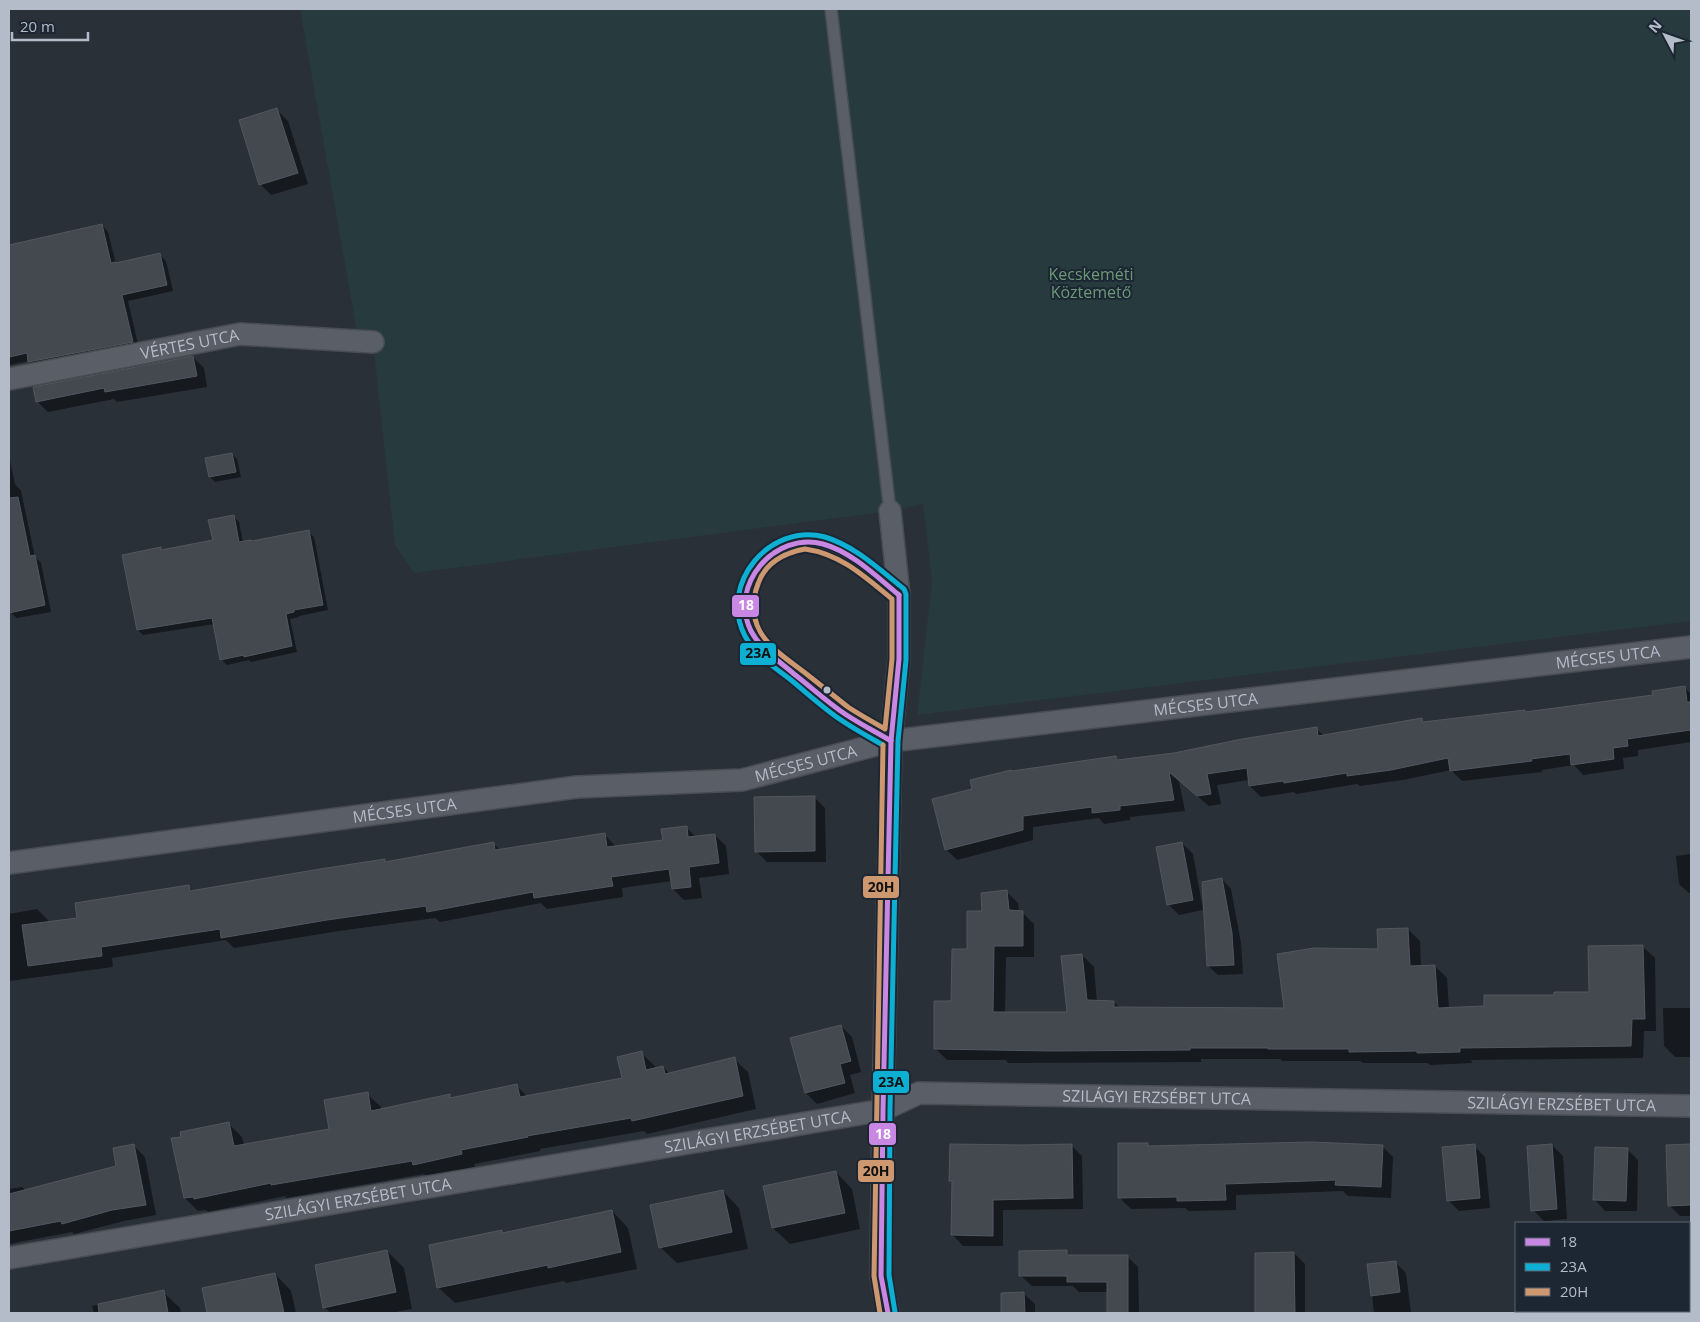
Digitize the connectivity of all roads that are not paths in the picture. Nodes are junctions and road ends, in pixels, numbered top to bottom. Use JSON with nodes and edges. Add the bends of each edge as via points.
{"nodes":[{"id":1,"x":831,"y":9,"type":"edge"},
{"id":2,"x":373,"y":342,"type":"dead end"},
{"id":3,"x":9,"y":379,"type":"edge"},
{"id":4,"x":890,"y":511,"type":"joint"},
{"id":5,"x":899,"y":594,"type":"junction"},
{"id":6,"x":1691,"y":648,"type":"edge"},
{"id":7,"x":891,"y":740,"type":"junction"},
{"id":8,"x":9,"y":863,"type":"edge"},
{"id":9,"x":1691,"y":1106,"type":"edge"},
{"id":10,"x":883,"y":1110,"type":"junction"},
{"id":11,"x":9,"y":1258,"type":"edge"},
{"id":12,"x":888,"y":1313,"type":"edge"}],
"edges":[{"from":1,"to":4,"type":"lane"},
{"from":2,"to":3,"type":"street","name":"VÉRTES UTCA","via":[[240,334]]},
{"from":4,"to":5,"type":"street"},
{"from":5,"to":7,"type":"street","via":[[898,659]]},
{"from":5,"to":7,"type":"lane","via":[[836,549],[807,542],[785,546],[766,557],[749,582],[746,597],[749,626],[766,651],[845,714]]},
{"from":6,"to":7,"type":"street","name":"MÉCSES UTCA"},
{"from":7,"to":8,"type":"street","name":"MÉCSES UTCA","via":[[742,780],[577,787]]},
{"from":7,"to":10,"type":"street"},
{"from":9,"to":10,"type":"street","name":"SZILÁGYI ERZSÉBET UTCA","via":[[919,1093]]},
{"from":10,"to":11,"type":"street","name":"SZILÁGYI ERZSÉBET UTCA"},
{"from":10,"to":12,"type":"street","via":[[881,1276]]}]}
